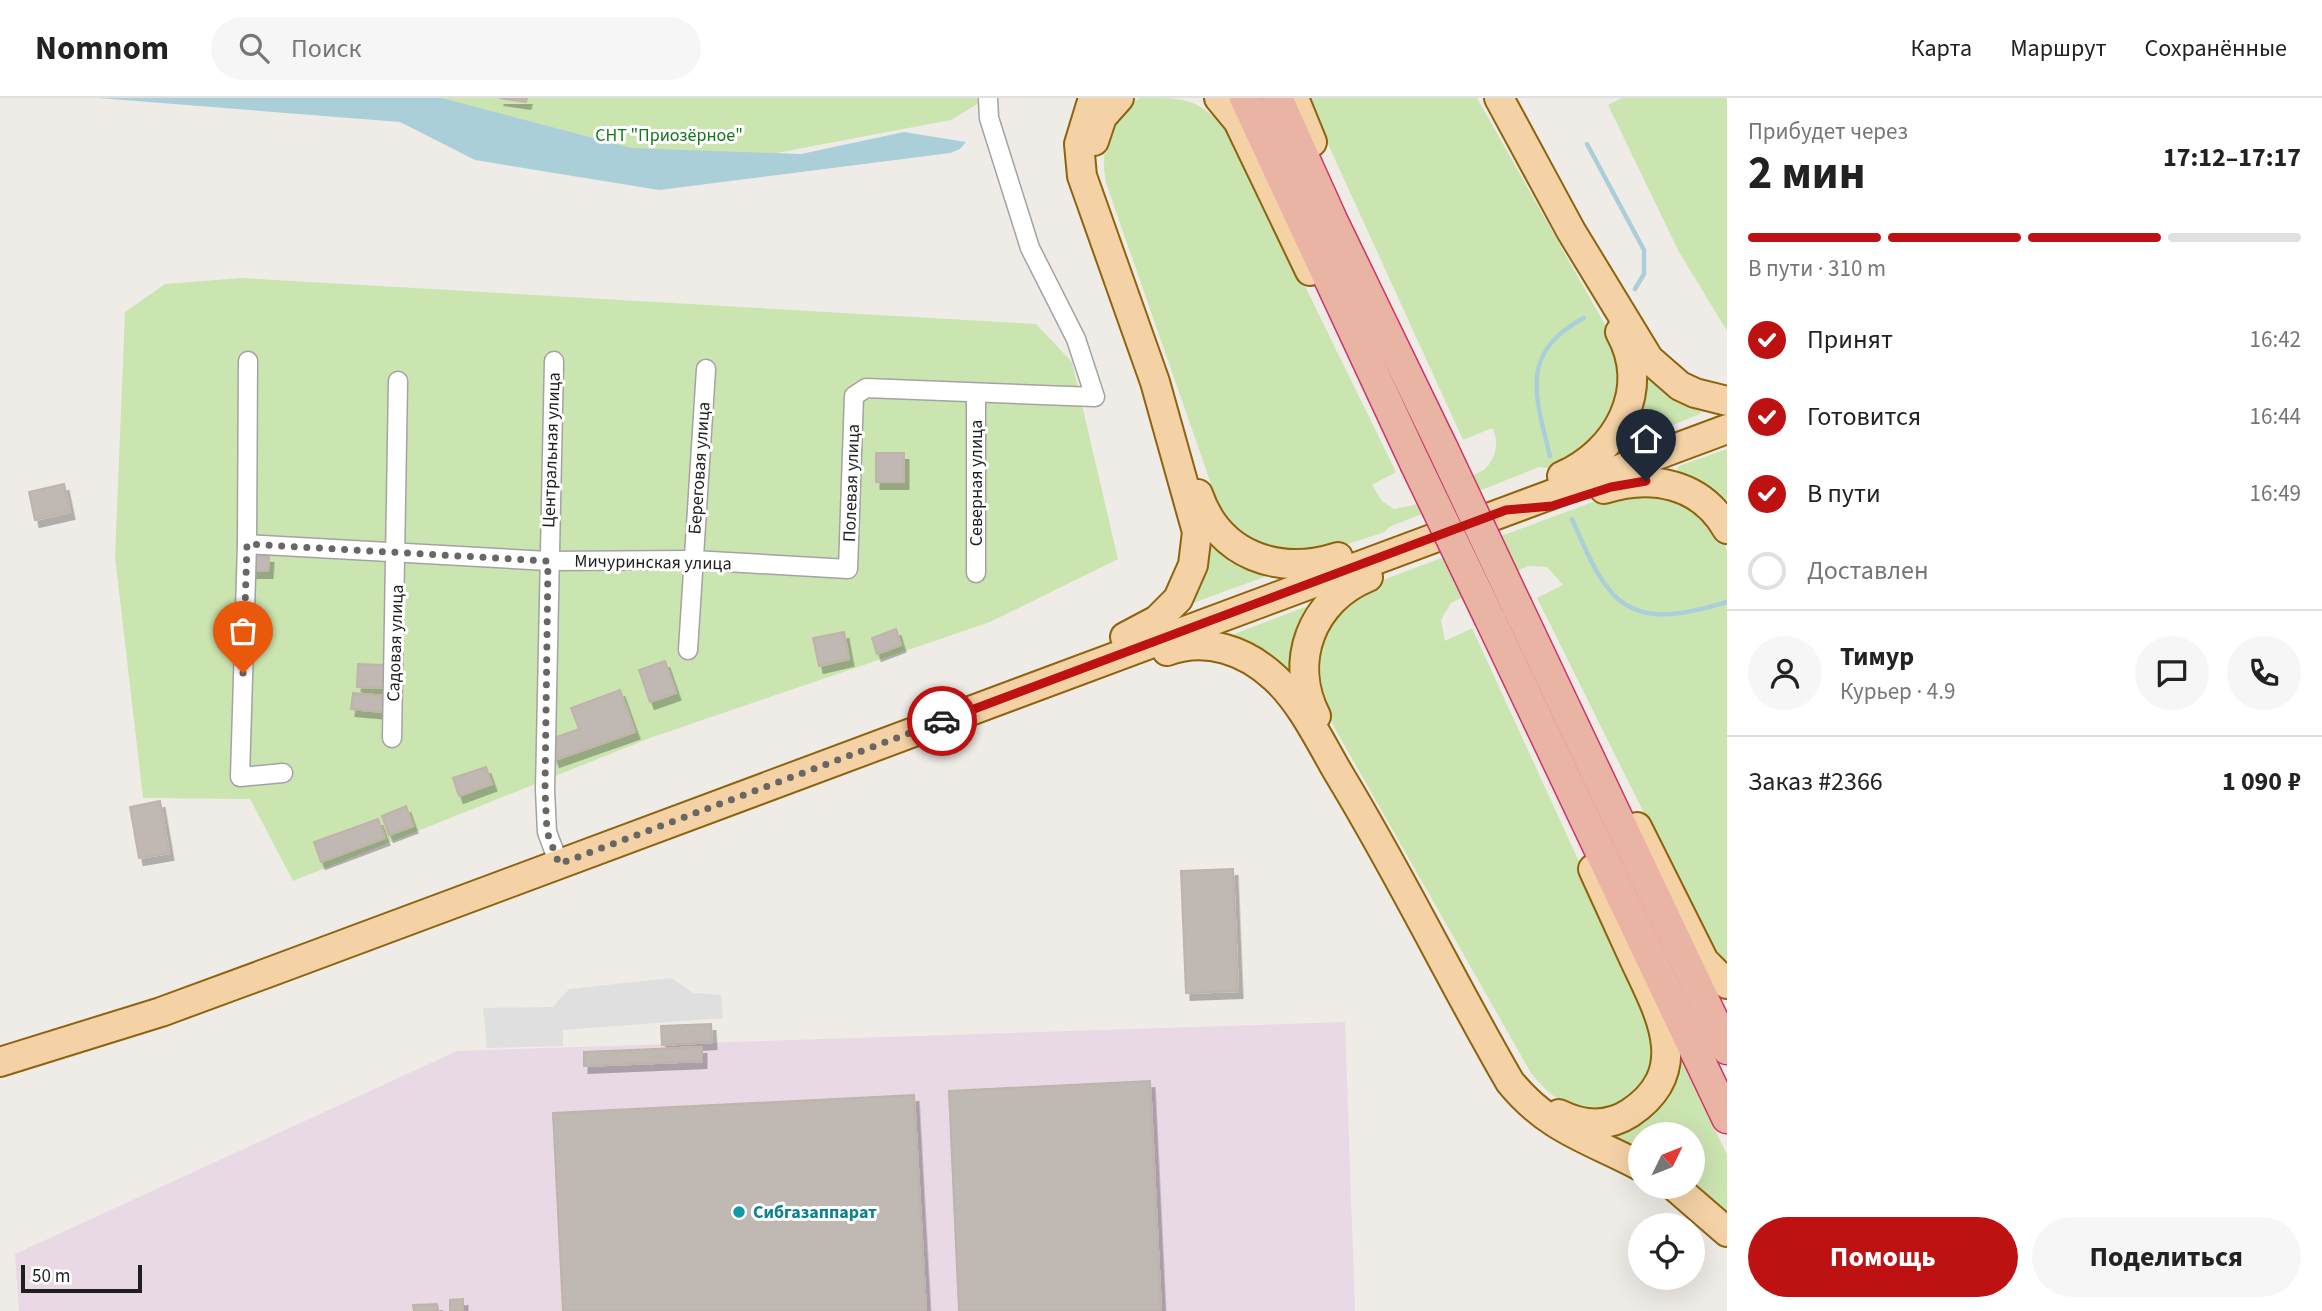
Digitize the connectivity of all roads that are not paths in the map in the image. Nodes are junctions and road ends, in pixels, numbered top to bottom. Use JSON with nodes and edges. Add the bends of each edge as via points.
{"nodes":[{"id":1,"x":988,"y":98,"type":"edge"},
{"id":2,"x":1093,"y":98,"type":"edge"},
{"id":3,"x":1119,"y":98,"type":"edge"},
{"id":4,"x":1219,"y":98,"type":"edge"},
{"id":5,"x":1245,"y":98,"type":"edge"},
{"id":6,"x":1277,"y":98,"type":"edge"},
{"id":7,"x":1294,"y":98,"type":"edge"},
{"id":8,"x":1490,"y":98,"type":"edge"},
{"id":9,"x":1499,"y":98,"type":"edge"},
{"id":10,"x":1524,"y":146,"type":"junction"},
{"id":11,"x":1571,"y":231,"type":"junction"},
{"id":12,"x":1130,"y":306,"type":"junction"},
{"id":13,"x":248,"y":361,"type":"dead end"},
{"id":14,"x":554,"y":361,"type":"dead end"},
{"id":15,"x":706,"y":369,"type":"dead end"},
{"id":16,"x":398,"y":381,"type":"dead end"},
{"id":17,"x":1155,"y":382,"type":"junction"},
{"id":18,"x":975,"y":393,"type":"junction"},
{"id":19,"x":1727,"y":401,"type":"edge"},
{"id":20,"x":1425,"y":412,"type":"junction"},
{"id":21,"x":1397,"y":424,"type":"junction"},
{"id":22,"x":1727,"y":429,"type":"edge"},
{"id":23,"x":1506,"y":510,"type":"junction"},
{"id":24,"x":1727,"y":529,"type":"edge"},
{"id":25,"x":1429,"y":539,"type":"junction"},
{"id":26,"x":247,"y":544,"type":"junction"},
{"id":27,"x":397,"y":551,"type":"junction"},
{"id":28,"x":693,"y":560,"type":"junction"},
{"id":29,"x":548,"y":561,"type":"junction"},
{"id":30,"x":848,"y":569,"type":"joint"},
{"id":31,"x":976,"y":573,"type":"dead end"},
{"id":32,"x":1536,"y":646,"type":"junction"},
{"id":33,"x":688,"y":650,"type":"dead end"},
{"id":34,"x":1509,"y":659,"type":"junction"},
{"id":35,"x":392,"y":738,"type":"dead end"},
{"id":36,"x":283,"y":773,"type":"dead end"},
{"id":37,"x":702,"y":811,"type":"junction"},
{"id":38,"x":1368,"y":822,"type":"junction"},
{"id":39,"x":559,"y":864,"type":"junction"},
{"id":40,"x":1432,"y":937,"type":"junction"},
{"id":41,"x":1727,"y":984,"type":"edge"},
{"id":42,"x":1727,"y":1048,"type":"edge"},
{"id":43,"x":0,"y":1062,"type":"edge"},
{"id":44,"x":1727,"y":1118,"type":"edge"},
{"id":45,"x":1628,"y":1160,"type":"edge"},
{"id":46,"x":1689,"y":1199,"type":"edge"},
{"id":47,"x":1727,"y":1231,"type":"edge"}],
"edges":[{"from":1,"to":18,"type":"street","via":[[989,118],[1030,248],[1076,339],[1095,397]]},
{"from":2,"to":12,"type":"main road","via":[[1081,130],[1080,166]]},
{"from":3,"to":12,"type":"main road","via":[[1097,129],[1091,165]]},
{"from":4,"to":21,"type":"main road","via":[[1238,121],[1351,358]]},
{"from":5,"to":21,"type":"highway"},
{"from":6,"to":20,"type":"highway"},
{"from":7,"to":20,"type":"main road","via":[[1402,337]]},
{"from":8,"to":10,"type":"main road"},
{"from":9,"to":10,"type":"main road"},
{"from":10,"to":11,"type":"main road"},
{"from":11,"to":19,"type":"main road","via":[[1657,368],[1695,393]]},
{"from":11,"to":23,"type":"main road","via":[[1628,348],[1632,393],[1623,419],[1602,450],[1580,468],[1542,484]]},
{"from":12,"to":17,"type":"main road"},
{"from":13,"to":26,"type":"street"},
{"from":14,"to":29,"type":"street","name":"Центральная улица"},
{"from":15,"to":28,"type":"street","name":"Береговая улица"},
{"from":16,"to":27,"type":"street","name":"Садовая улица"},
{"from":17,"to":25,"type":"main road","via":[[1205,510],[1228,539],[1250,555],[1275,564],[1303,566],[1375,544]]},
{"from":17,"to":37,"type":"main road","via":[[1197,532],[1189,579],[1169,609],[1138,632],[782,765]]},
{"from":18,"to":30,"type":"street","name":"Полевая улица","via":[[866,388],[854,396]]},
{"from":18,"to":31,"type":"street","name":"Северная улица"},
{"from":20,"to":32,"type":"highway","bridge":true},
{"from":21,"to":34,"type":"highway","bridge":true},
{"from":22,"to":23,"type":"main road"},
{"from":23,"to":24,"type":"main road","via":[[1552,506],[1646,481],[1696,494]]},
{"from":23,"to":25,"type":"main road"},
{"from":25,"to":37,"type":"main road"},
{"from":25,"to":38,"type":"main road","via":[[1332,598],[1315,621],[1305,649],[1303,674],[1308,697]]},
{"from":26,"to":27,"type":"street","name":"Мичуринская улица"},
{"from":26,"to":36,"type":"street","via":[[240,777]]},
{"from":27,"to":29,"type":"street","name":"Мичуринская улица"},
{"from":27,"to":35,"type":"street","name":"Садовая улица"},
{"from":28,"to":29,"type":"street","name":"Мичуринская улица"},
{"from":28,"to":30,"type":"street","name":"Мичуринская улица"},
{"from":28,"to":33,"type":"street","name":"Береговая улица"},
{"from":29,"to":39,"type":"street","name":"Центральная улица","via":[[547,832]]},
{"from":32,"to":41,"type":"main road","via":[[1581,714],[1704,961]]},
{"from":32,"to":42,"type":"highway"},
{"from":34,"to":40,"type":"main road","via":[[1532,739],[1663,1020],[1666,1059],[1653,1092],[1633,1110],[1604,1124],[1578,1122],[1555,1112],[1535,1097],[1516,1073]]},
{"from":34,"to":44,"type":"highway"},
{"from":37,"to":38,"type":"main road","via":[[799,788],[1166,652],[1202,644],[1245,657],[1286,689]]},
{"from":37,"to":39,"type":"main road"},
{"from":38,"to":40,"type":"main road"},
{"from":39,"to":43,"type":"main road","via":[[161,1012]]},
{"from":40,"to":45,"type":"main road","via":[[1510,1082],[1529,1104],[1569,1133]]},
{"from":46,"to":47,"type":"main road"}]}
